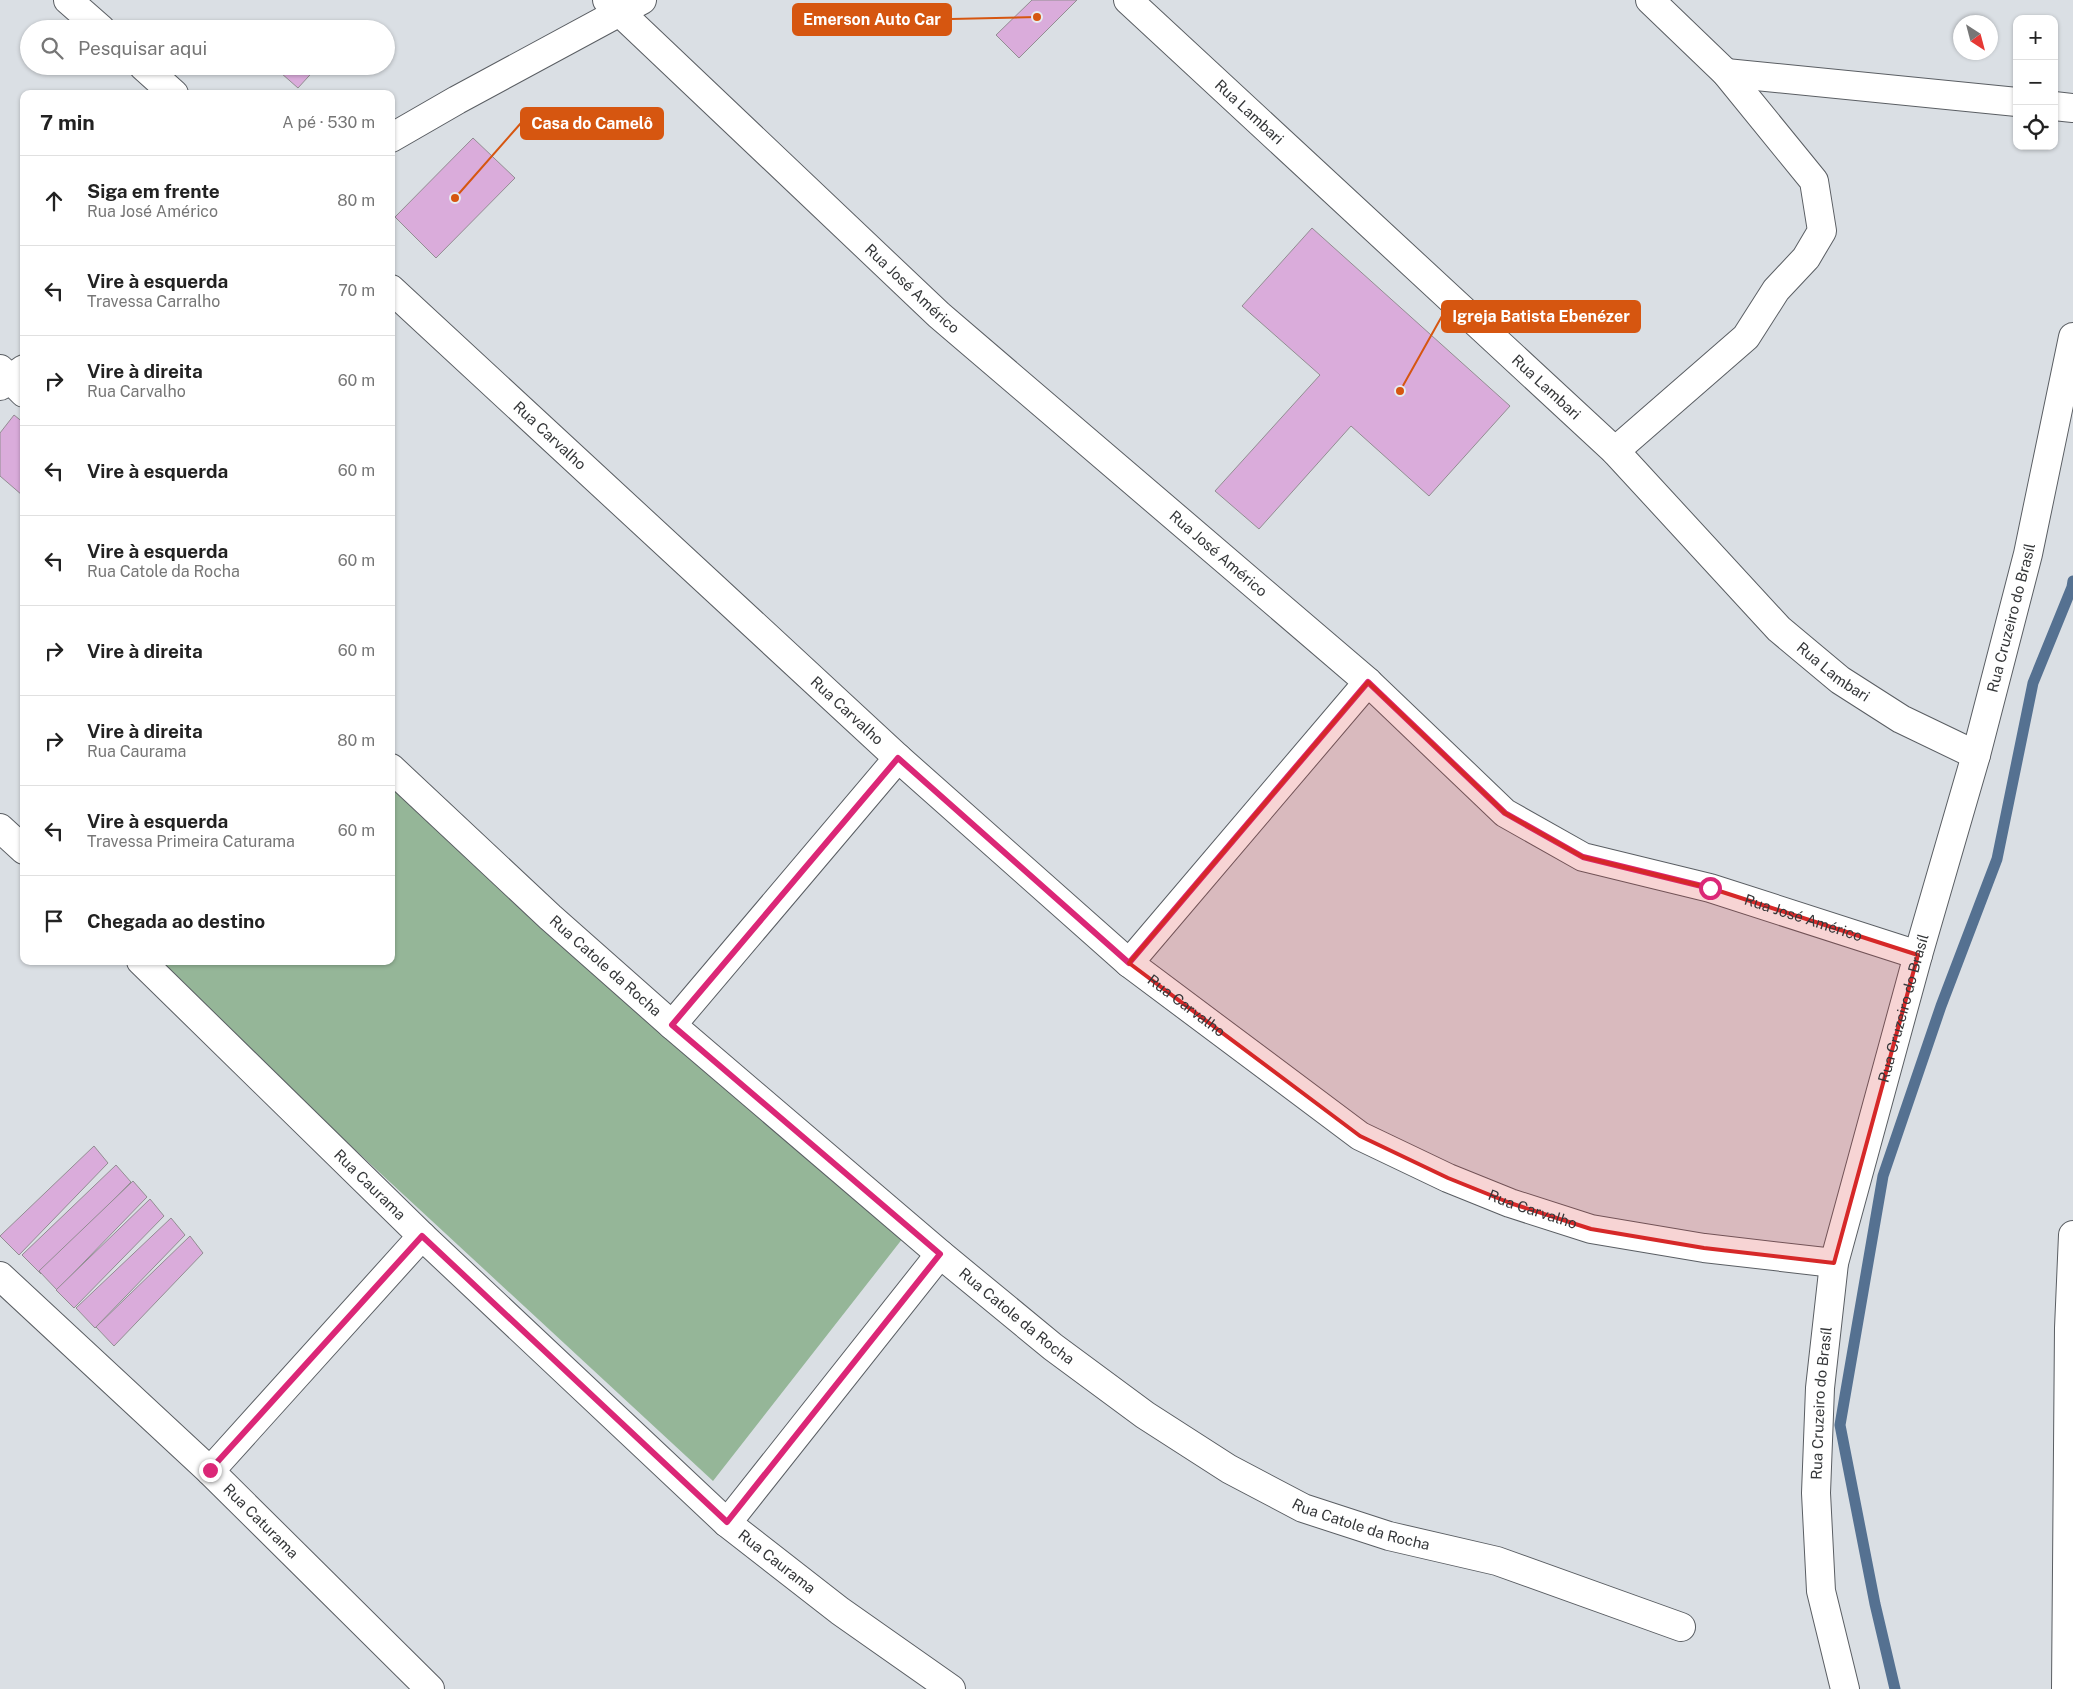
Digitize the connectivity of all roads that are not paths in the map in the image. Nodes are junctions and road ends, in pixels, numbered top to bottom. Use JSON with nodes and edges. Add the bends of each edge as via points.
{"nodes":[{"id":1,"x":68,"y":0,"type":"edge"},
{"id":2,"x":1128,"y":0,"type":"edge"},
{"id":3,"x":1650,"y":0,"type":"edge"},
{"id":4,"x":623,"y":4,"type":"edge"},
{"id":5,"x":91,"y":20,"type":"edge"},
{"id":6,"x":1726,"y":73,"type":"junction"},
{"id":7,"x":153,"y":75,"type":"edge"},
{"id":8,"x":170,"y":90,"type":"edge"},
{"id":9,"x":2013,"y":102,"type":"edge"},
{"id":10,"x":2058,"y":106,"type":"edge"},
{"id":11,"x":2073,"y":108,"type":"edge"},
{"id":12,"x":395,"y":136,"type":"edge"},
{"id":13,"x":395,"y":293,"type":"edge"},
{"id":14,"x":2073,"y":337,"type":"edge"},
{"id":15,"x":1615,"y":450,"type":"junction"},
{"id":16,"x":1368,"y":682,"type":"junction"},
{"id":17,"x":1976,"y":755,"type":"junction"},
{"id":18,"x":898,"y":758,"type":"junction"},
{"id":19,"x":395,"y":772,"type":"edge"},
{"id":20,"x":0,"y":828,"type":"edge"},
{"id":21,"x":20,"y":846,"type":"edge"},
{"id":22,"x":1918,"y":955,"type":"junction"},
{"id":23,"x":1129,"y":963,"type":"junction"},
{"id":24,"x":144,"y":965,"type":"edge"},
{"id":25,"x":672,"y":1025,"type":"junction"},
{"id":26,"x":2073,"y":1235,"type":"edge"},
{"id":27,"x":422,"y":1236,"type":"junction"},
{"id":28,"x":940,"y":1254,"type":"junction"},
{"id":29,"x":1834,"y":1263,"type":"junction"},
{"id":30,"x":0,"y":1276,"type":"edge"},
{"id":31,"x":2071,"y":1328,"type":"edge"},
{"id":32,"x":210,"y":1470,"type":"junction"},
{"id":33,"x":727,"y":1522,"type":"junction"},
{"id":34,"x":1681,"y":1627,"type":"dead end"},
{"id":35,"x":430,"y":1689,"type":"edge"},
{"id":36,"x":951,"y":1689,"type":"edge"},
{"id":37,"x":1845,"y":1689,"type":"edge"},
{"id":38,"x":2066,"y":1689,"type":"edge"}],
"edges":[{"from":1,"to":5,"type":"street"},
{"from":2,"to":15,"type":"street","name":"Rua Lambari"},
{"from":3,"to":6,"type":"street"},
{"from":4,"to":12,"type":"street"},
{"from":4,"to":16,"type":"street","name":"Rua José Américo","via":[[939,315]]},
{"from":6,"to":9,"type":"street"},
{"from":6,"to":15,"type":"street","via":[[1814,181],[1822,232],[1806,258],[1776,290],[1746,337]]},
{"from":7,"to":8,"type":"street"},
{"from":10,"to":11,"type":"street"},
{"from":13,"to":18,"type":"street","name":"Rua Carvalho"},
{"from":14,"to":17,"type":"street","name":"Rua Cruzeiro do Brasíl","via":[[2028,554]]},
{"from":15,"to":17,"type":"street","name":"Rua Lambari","via":[[1779,629],[1832,674],[1901,719]]},
{"from":16,"to":22,"type":"street","name":"Rua José Américo","via":[[1505,813],[1583,857],[1710,888]]},
{"from":16,"to":23,"type":"street"},
{"from":17,"to":22,"type":"street","name":"Rua Cruzeiro do Brasíl"},
{"from":18,"to":23,"type":"street","name":"Rua Carvalho"},
{"from":18,"to":25,"type":"street"},
{"from":19,"to":25,"type":"street","name":"Rua Catole da Rocha","via":[[550,917]]},
{"from":20,"to":21,"type":"street"},
{"from":22,"to":29,"type":"street","name":"Rua Cruzeiro do Brasíl"},
{"from":23,"to":29,"type":"street","name":"Rua Carvalho","via":[[1360,1136],[1448,1178],[1510,1204],[1591,1229],[1704,1248]]},
{"from":24,"to":27,"type":"street","name":"Rua Caurama"},
{"from":25,"to":28,"type":"street","name":"Rua Catole da Rocha"},
{"from":26,"to":31,"type":"street"},
{"from":27,"to":32,"type":"street"},
{"from":27,"to":33,"type":"street","name":"Rua Caurama"},
{"from":28,"to":33,"type":"street"},
{"from":28,"to":34,"type":"street","name":"Rua Catole da Rocha","via":[[1053,1347],[1145,1415],[1229,1469],[1303,1508],[1390,1536],[1497,1561]]},
{"from":29,"to":37,"type":"street","name":"Rua Cruzeiro do Brasíl","via":[[1820,1388],[1816,1493],[1821,1591]]},
{"from":30,"to":32,"type":"street","name":"Rua Caturama"},
{"from":31,"to":38,"type":"street"},
{"from":32,"to":35,"type":"street","name":"Rua Caturama"},
{"from":33,"to":36,"type":"street","name":"Rua Caurama","via":[[840,1611]]}]}
